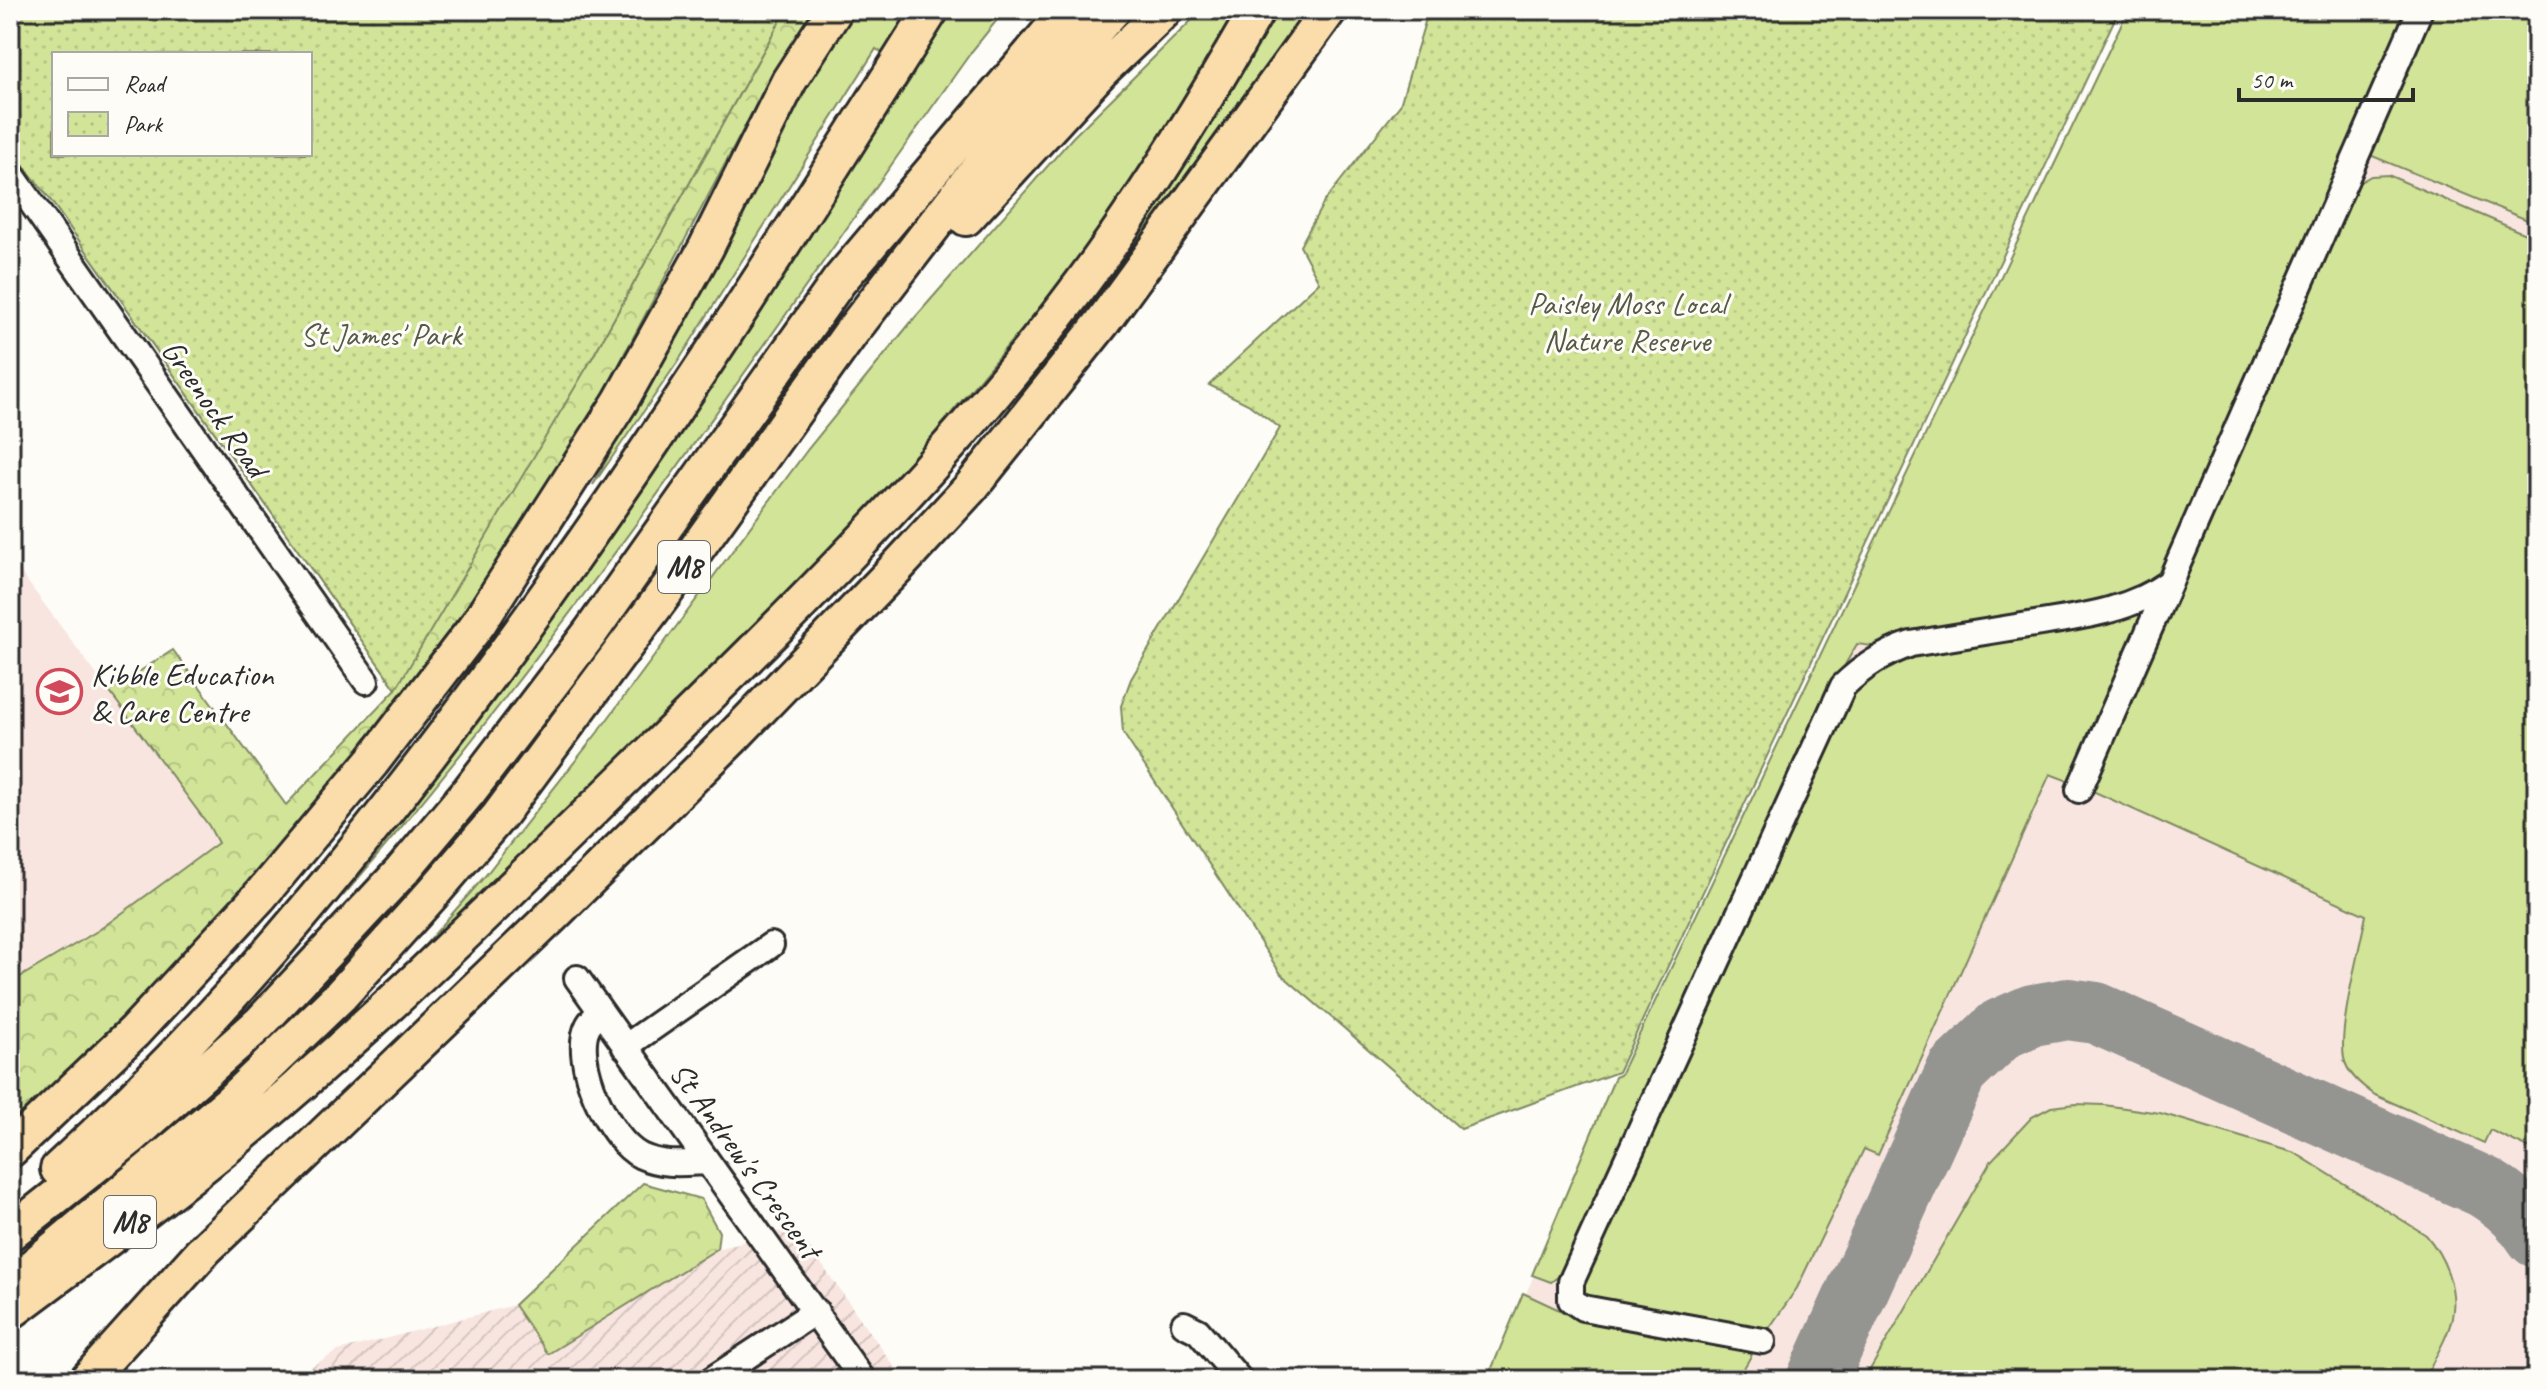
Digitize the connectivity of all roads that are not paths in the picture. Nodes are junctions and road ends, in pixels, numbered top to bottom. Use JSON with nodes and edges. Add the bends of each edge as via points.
{"nodes":[{"id":1,"x":835,"y":10,"type":"edge"},
{"id":2,"x":931,"y":10,"type":"edge"},
{"id":3,"x":1039,"y":10,"type":"edge"},
{"id":4,"x":1068,"y":10,"type":"edge"},
{"id":5,"x":1113,"y":10,"type":"edge"},
{"id":6,"x":1165,"y":10,"type":"edge"},
{"id":7,"x":1257,"y":10,"type":"edge"},
{"id":8,"x":1329,"y":10,"type":"edge"},
{"id":9,"x":2420,"y":10,"type":"edge"},
{"id":10,"x":10,"y":172,"type":"edge"},
{"id":11,"x":839,"y":281,"type":"junction"},
{"id":12,"x":2170,"y":582,"type":"junction"},
{"id":13,"x":667,"y":590,"type":"junction"},
{"id":14,"x":366,"y":681,"type":"dead end"},
{"id":15,"x":2079,"y":790,"type":"dead end"},
{"id":16,"x":771,"y":945,"type":"dead end"},
{"id":17,"x":577,"y":978,"type":"dead end"},
{"id":18,"x":600,"y":1012,"type":"junction"},
{"id":19,"x":625,"y":1047,"type":"junction"},
{"id":20,"x":10,"y":1150,"type":"edge"},
{"id":21,"x":707,"y":1162,"type":"junction"},
{"id":22,"x":10,"y":1212,"type":"edge"},
{"id":23,"x":10,"y":1233,"type":"edge"},
{"id":24,"x":10,"y":1285,"type":"edge"},
{"id":25,"x":816,"y":1311,"type":"junction"},
{"id":26,"x":10,"y":1312,"type":"edge"},
{"id":27,"x":1184,"y":1324,"type":"dead end"},
{"id":28,"x":1763,"y":1341,"type":"dead end"},
{"id":29,"x":87,"y":1380,"type":"edge"},
{"id":30,"x":711,"y":1380,"type":"edge"},
{"id":31,"x":863,"y":1380,"type":"edge"},
{"id":32,"x":1240,"y":1380,"type":"edge"}],
"edges":[{"from":1,"to":20,"type":"highway","via":[[789,81],[706,248],[620,402],[478,624],[259,897],[134,1032]]},
{"from":2,"to":22,"type":"highway","via":[[626,485],[377,824],[190,1041]]},
{"from":3,"to":11,"type":"highway","number":"M8"},
{"from":4,"to":11,"type":"highway","number":"M8"},
{"from":5,"to":13,"type":"highway","number":"M8","via":[[1046,85],[859,322]]},
{"from":6,"to":13,"type":"highway","number":"M8","via":[[978,204]]},
{"from":7,"to":26,"type":"highway","number":"M8","via":[[1193,120],[1100,258],[916,484],[814,593],[453,945],[249,1129]]},
{"from":8,"to":29,"type":"highway","via":[[1102,323],[972,486],[731,739],[205,1249]]},
{"from":9,"to":12,"type":"street"},
{"from":10,"to":14,"type":"street","name":"Greenock Road"},
{"from":11,"to":23,"type":"highway","number":"M8","via":[[590,633],[402,871],[249,1033],[130,1138]]},
{"from":12,"to":15,"type":"street"},
{"from":12,"to":28,"type":"street","via":[[2153,595],[2093,614],[1911,644],[1883,654],[1843,686],[1571,1282],[1571,1300],[1583,1308]]},
{"from":13,"to":24,"type":"highway","number":"M8","via":[[499,816],[340,996],[230,1102]]},
{"from":16,"to":19,"type":"street"},
{"from":17,"to":18,"type":"street","name":"St Andrew's Crescent"},
{"from":18,"to":19,"type":"street","name":"St Andrew's Crescent"},
{"from":18,"to":21,"type":"street","via":[[584,1040],[587,1069],[604,1118],[637,1154],[662,1164]]},
{"from":19,"to":21,"type":"street","name":"St Andrew's Crescent"},
{"from":21,"to":25,"type":"street","name":"St Andrew's Crescent"},
{"from":25,"to":30,"type":"street"},
{"from":25,"to":31,"type":"street","name":"St Andrew's Crescent"},
{"from":27,"to":32,"type":"street","via":[[1198,1331]]}]}
